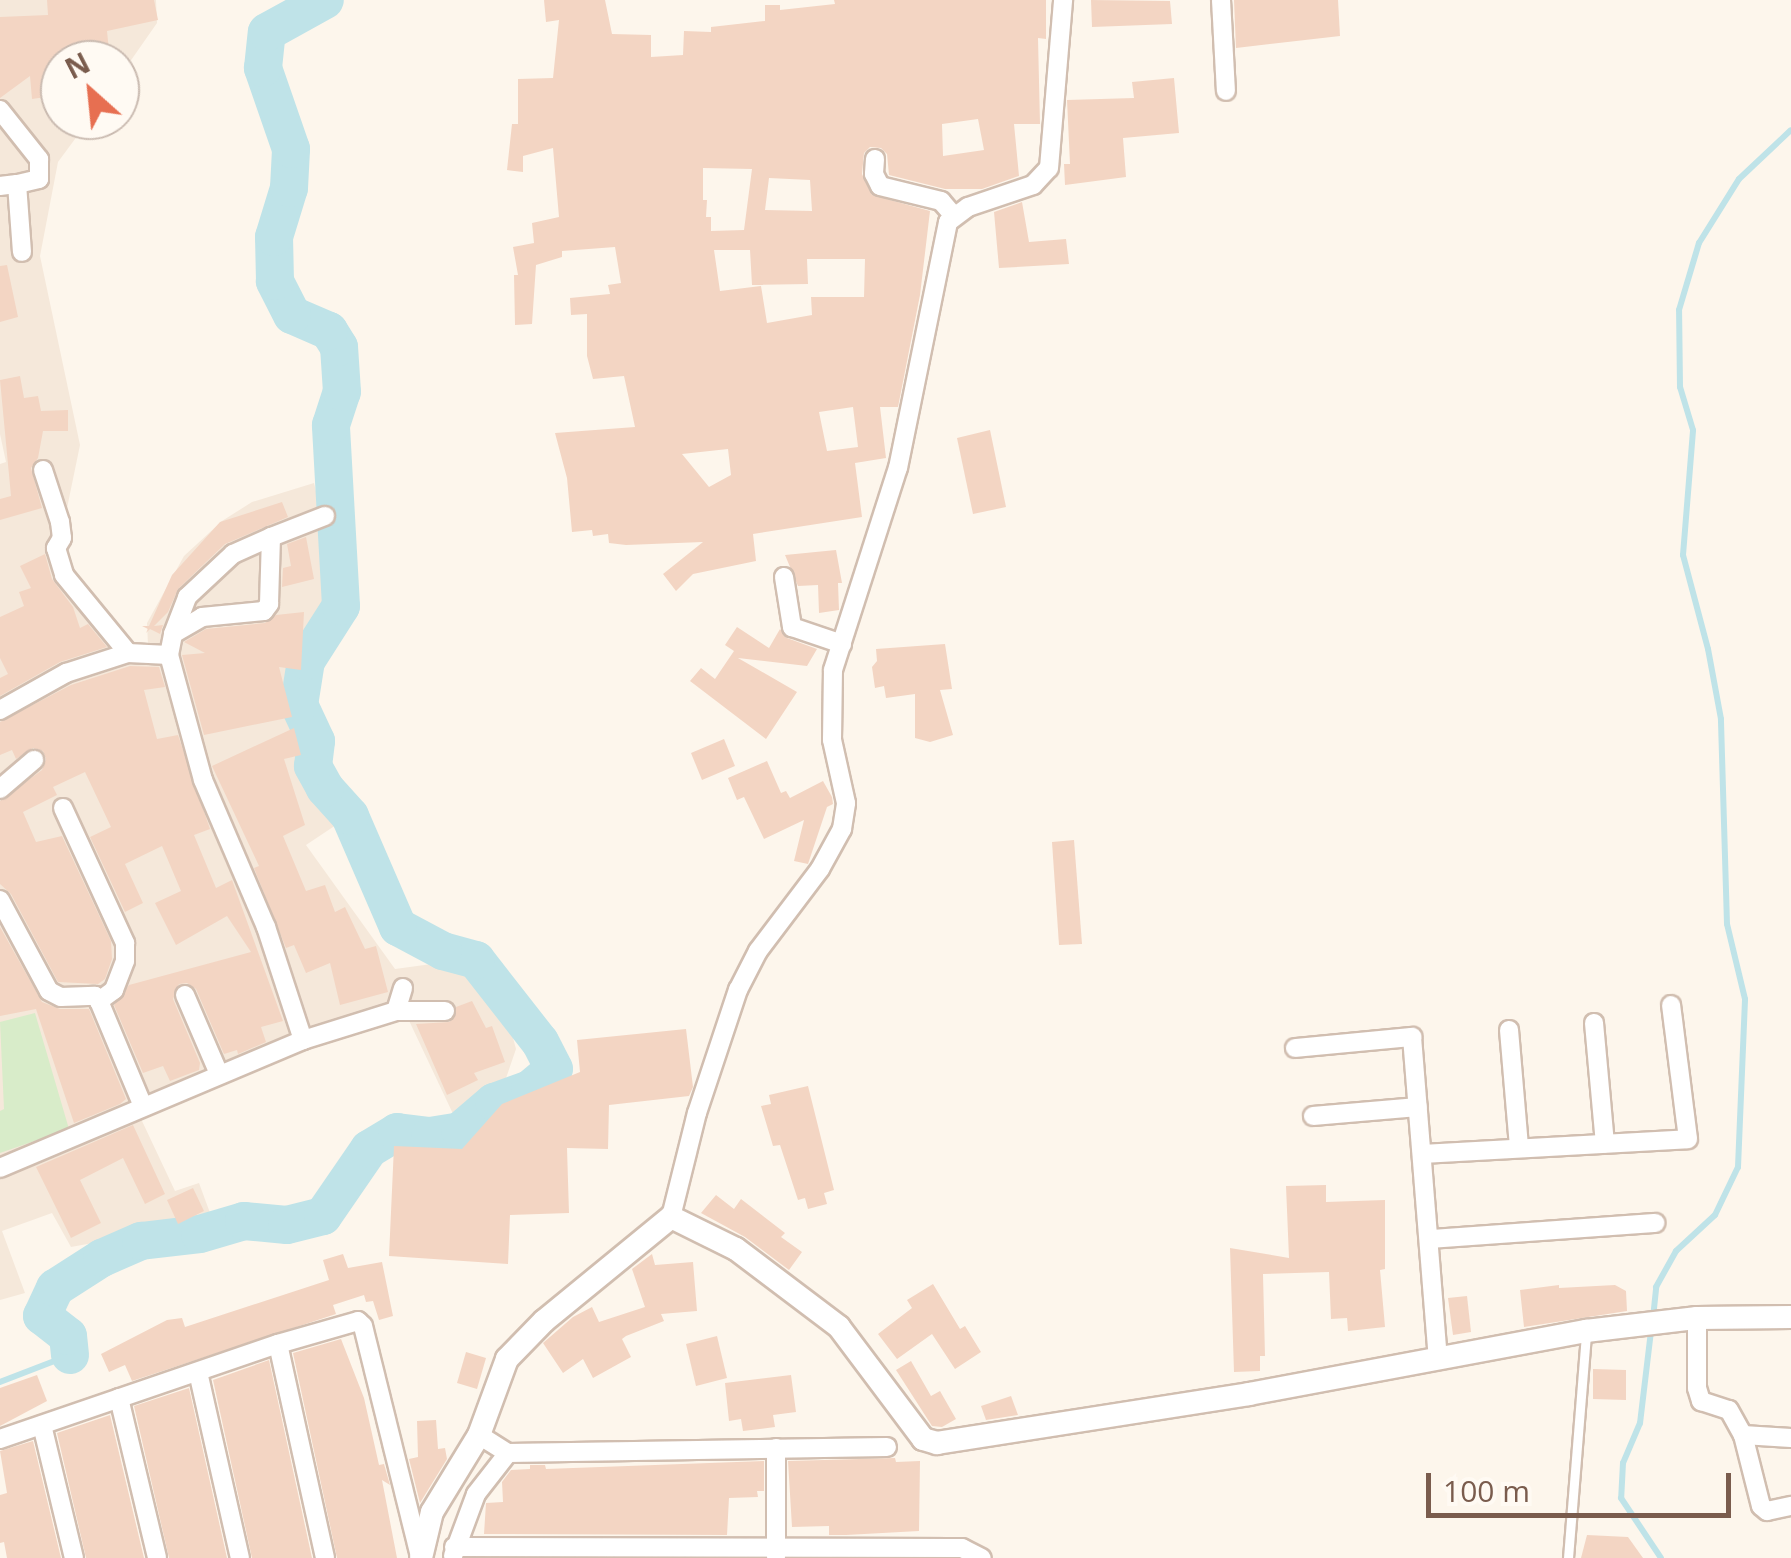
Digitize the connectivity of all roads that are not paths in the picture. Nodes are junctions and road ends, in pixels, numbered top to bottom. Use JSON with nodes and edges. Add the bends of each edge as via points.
{"nodes":[{"id":1,"x":1063,"y":0,"type":"edge"},
{"id":2,"x":1221,"y":0,"type":"edge"},
{"id":3,"x":1226,"y":91,"type":"dead end"},
{"id":4,"x":0,"y":110,"type":"edge"},
{"id":5,"x":875,"y":159,"type":"dead end"},
{"id":6,"x":8,"y":185,"type":"edge"},
{"id":7,"x":953,"y":215,"type":"junction"},
{"id":8,"x":22,"y":252,"type":"dead end"},
{"id":9,"x":43,"y":470,"type":"dead end"},
{"id":10,"x":326,"y":516,"type":"dead end"},
{"id":11,"x":271,"y":537,"type":"junction"},
{"id":12,"x":784,"y":577,"type":"dead end"},
{"id":13,"x":172,"y":634,"type":"junction"},
{"id":14,"x":842,"y":644,"type":"junction"},
{"id":15,"x":128,"y":653,"type":"junction"},
{"id":16,"x":169,"y":655,"type":"junction"},
{"id":17,"x":0,"y":710,"type":"edge"},
{"id":18,"x":34,"y":760,"type":"dead end"},
{"id":19,"x":0,"y":789,"type":"edge"},
{"id":20,"x":64,"y":808,"type":"dead end"},
{"id":21,"x":0,"y":900,"type":"edge"},
{"id":22,"x":403,"y":988,"type":"dead end"},
{"id":23,"x":185,"y":995,"type":"dead end"},
{"id":24,"x":100,"y":1001,"type":"junction"},
{"id":25,"x":1672,"y":1005,"type":"dead end"},
{"id":26,"x":396,"y":1011,"type":"junction"},
{"id":27,"x":445,"y":1011,"type":"dead end"},
{"id":28,"x":1594,"y":1023,"type":"dead end"},
{"id":29,"x":1509,"y":1030,"type":"dead end"},
{"id":30,"x":302,"y":1040,"type":"junction"},
{"id":31,"x":1295,"y":1048,"type":"dead end"},
{"id":32,"x":219,"y":1074,"type":"junction"},
{"id":33,"x":142,"y":1106,"type":"junction"},
{"id":34,"x":1418,"y":1107,"type":"junction"},
{"id":35,"x":1313,"y":1116,"type":"dead end"},
{"id":36,"x":1605,"y":1143,"type":"junction"},
{"id":37,"x":1519,"y":1147,"type":"junction"},
{"id":38,"x":1422,"y":1154,"type":"junction"},
{"id":39,"x":0,"y":1168,"type":"edge"},
{"id":40,"x":672,"y":1217,"type":"junction"},
{"id":41,"x":1655,"y":1222,"type":"dead end"},
{"id":42,"x":1431,"y":1240,"type":"junction"},
{"id":43,"x":1791,"y":1317,"type":"edge"},
{"id":44,"x":1697,"y":1318,"type":"junction"},
{"id":45,"x":1586,"y":1331,"type":"junction"},
{"id":46,"x":278,"y":1344,"type":"junction"},
{"id":47,"x":1438,"y":1357,"type":"junction"},
{"id":48,"x":198,"y":1372,"type":"junction"},
{"id":49,"x":119,"y":1398,"type":"junction"},
{"id":50,"x":42,"y":1425,"type":"junction"},
{"id":51,"x":1743,"y":1434,"type":"junction"},
{"id":52,"x":479,"y":1435,"type":"junction"},
{"id":53,"x":1791,"y":1438,"type":"edge"},
{"id":54,"x":0,"y":1439,"type":"edge"},
{"id":55,"x":887,"y":1447,"type":"dead end"},
{"id":56,"x":776,"y":1448,"type":"junction"},
{"id":57,"x":508,"y":1453,"type":"junction"},
{"id":58,"x":1791,"y":1506,"type":"edge"},
{"id":59,"x":453,"y":1552,"type":"edge"},
{"id":60,"x":546,"y":1553,"type":"edge"},
{"id":61,"x":776,"y":1553,"type":"edge"},
{"id":62,"x":421,"y":1557,"type":"edge"},
{"id":63,"x":74,"y":1558,"type":"edge"},
{"id":64,"x":157,"y":1558,"type":"edge"},
{"id":65,"x":240,"y":1558,"type":"edge"},
{"id":66,"x":325,"y":1558,"type":"edge"},
{"id":67,"x":982,"y":1558,"type":"edge"},
{"id":68,"x":1568,"y":1558,"type":"edge"}],
"edges":[{"from":1,"to":7,"type":"street","via":[[1048,168],[1033,185]]},
{"from":2,"to":3,"type":"street"},
{"from":4,"to":6,"type":"street","via":[[40,159],[39,179]]},
{"from":5,"to":7,"type":"street","via":[[880,186],[941,201]]},
{"from":6,"to":8,"type":"street"},
{"from":7,"to":14,"type":"street","via":[[898,468]]},
{"from":9,"to":15,"type":"street","via":[[60,522],[56,548],[64,575]]},
{"from":10,"to":11,"type":"street"},
{"from":11,"to":13,"type":"street","via":[[233,554],[187,597]]},
{"from":11,"to":13,"type":"street","via":[[264,611],[208,615]]},
{"from":12,"to":14,"type":"street","via":[[792,627]]},
{"from":13,"to":16,"type":"street"},
{"from":14,"to":40,"type":"street","via":[[830,710],[846,802],[842,829],[738,990]]},
{"from":15,"to":16,"type":"street"},
{"from":15,"to":17,"type":"street","via":[[54,677]]},
{"from":16,"to":30,"type":"street","via":[[202,780],[266,927]]},
{"from":18,"to":19,"type":"street"},
{"from":20,"to":24,"type":"street","via":[[125,943],[114,990]]},
{"from":21,"to":24,"type":"street","via":[[49,991]]},
{"from":22,"to":26,"type":"street"},
{"from":23,"to":32,"type":"street"},
{"from":24,"to":33,"type":"street"},
{"from":25,"to":36,"type":"street","via":[[1688,1139]]},
{"from":26,"to":27,"type":"street"},
{"from":26,"to":30,"type":"street"},
{"from":28,"to":36,"type":"street"},
{"from":29,"to":37,"type":"street"},
{"from":30,"to":32,"type":"street"},
{"from":31,"to":34,"type":"street","via":[[1412,1037]]},
{"from":32,"to":33,"type":"street"},
{"from":33,"to":39,"type":"street"},
{"from":34,"to":35,"type":"street"},
{"from":34,"to":38,"type":"street"},
{"from":36,"to":37,"type":"street"},
{"from":37,"to":38,"type":"street"},
{"from":38,"to":42,"type":"street"},
{"from":40,"to":47,"type":"street","via":[[736,1249],[839,1327],[924,1439],[937,1444]]},
{"from":40,"to":52,"type":"street","via":[[521,1342],[498,1378]]},
{"from":41,"to":42,"type":"street"},
{"from":42,"to":47,"type":"street"},
{"from":43,"to":44,"type":"street"},
{"from":44,"to":45,"type":"street"},
{"from":44,"to":51,"type":"street","via":[[1698,1396],[1729,1410]]},
{"from":45,"to":47,"type":"street"},
{"from":45,"to":68,"type":"lane"},
{"from":46,"to":48,"type":"street"},
{"from":46,"to":62,"type":"street","via":[[362,1322]]},
{"from":46,"to":66,"type":"street"},
{"from":48,"to":49,"type":"street"},
{"from":48,"to":65,"type":"street"},
{"from":49,"to":50,"type":"street"},
{"from":49,"to":64,"type":"street"},
{"from":50,"to":54,"type":"street"},
{"from":50,"to":63,"type":"street"},
{"from":51,"to":53,"type":"street"},
{"from":51,"to":58,"type":"street","via":[[1761,1506]]},
{"from":52,"to":57,"type":"street"},
{"from":52,"to":62,"type":"street","via":[[432,1512]]},
{"from":55,"to":56,"type":"street"},
{"from":56,"to":57,"type":"street"},
{"from":56,"to":61,"type":"street"},
{"from":57,"to":59,"type":"street","via":[[476,1494]]},
{"from":59,"to":60,"type":"street"},
{"from":60,"to":61,"type":"street"},
{"from":61,"to":67,"type":"street","via":[[962,1548]]}]}
